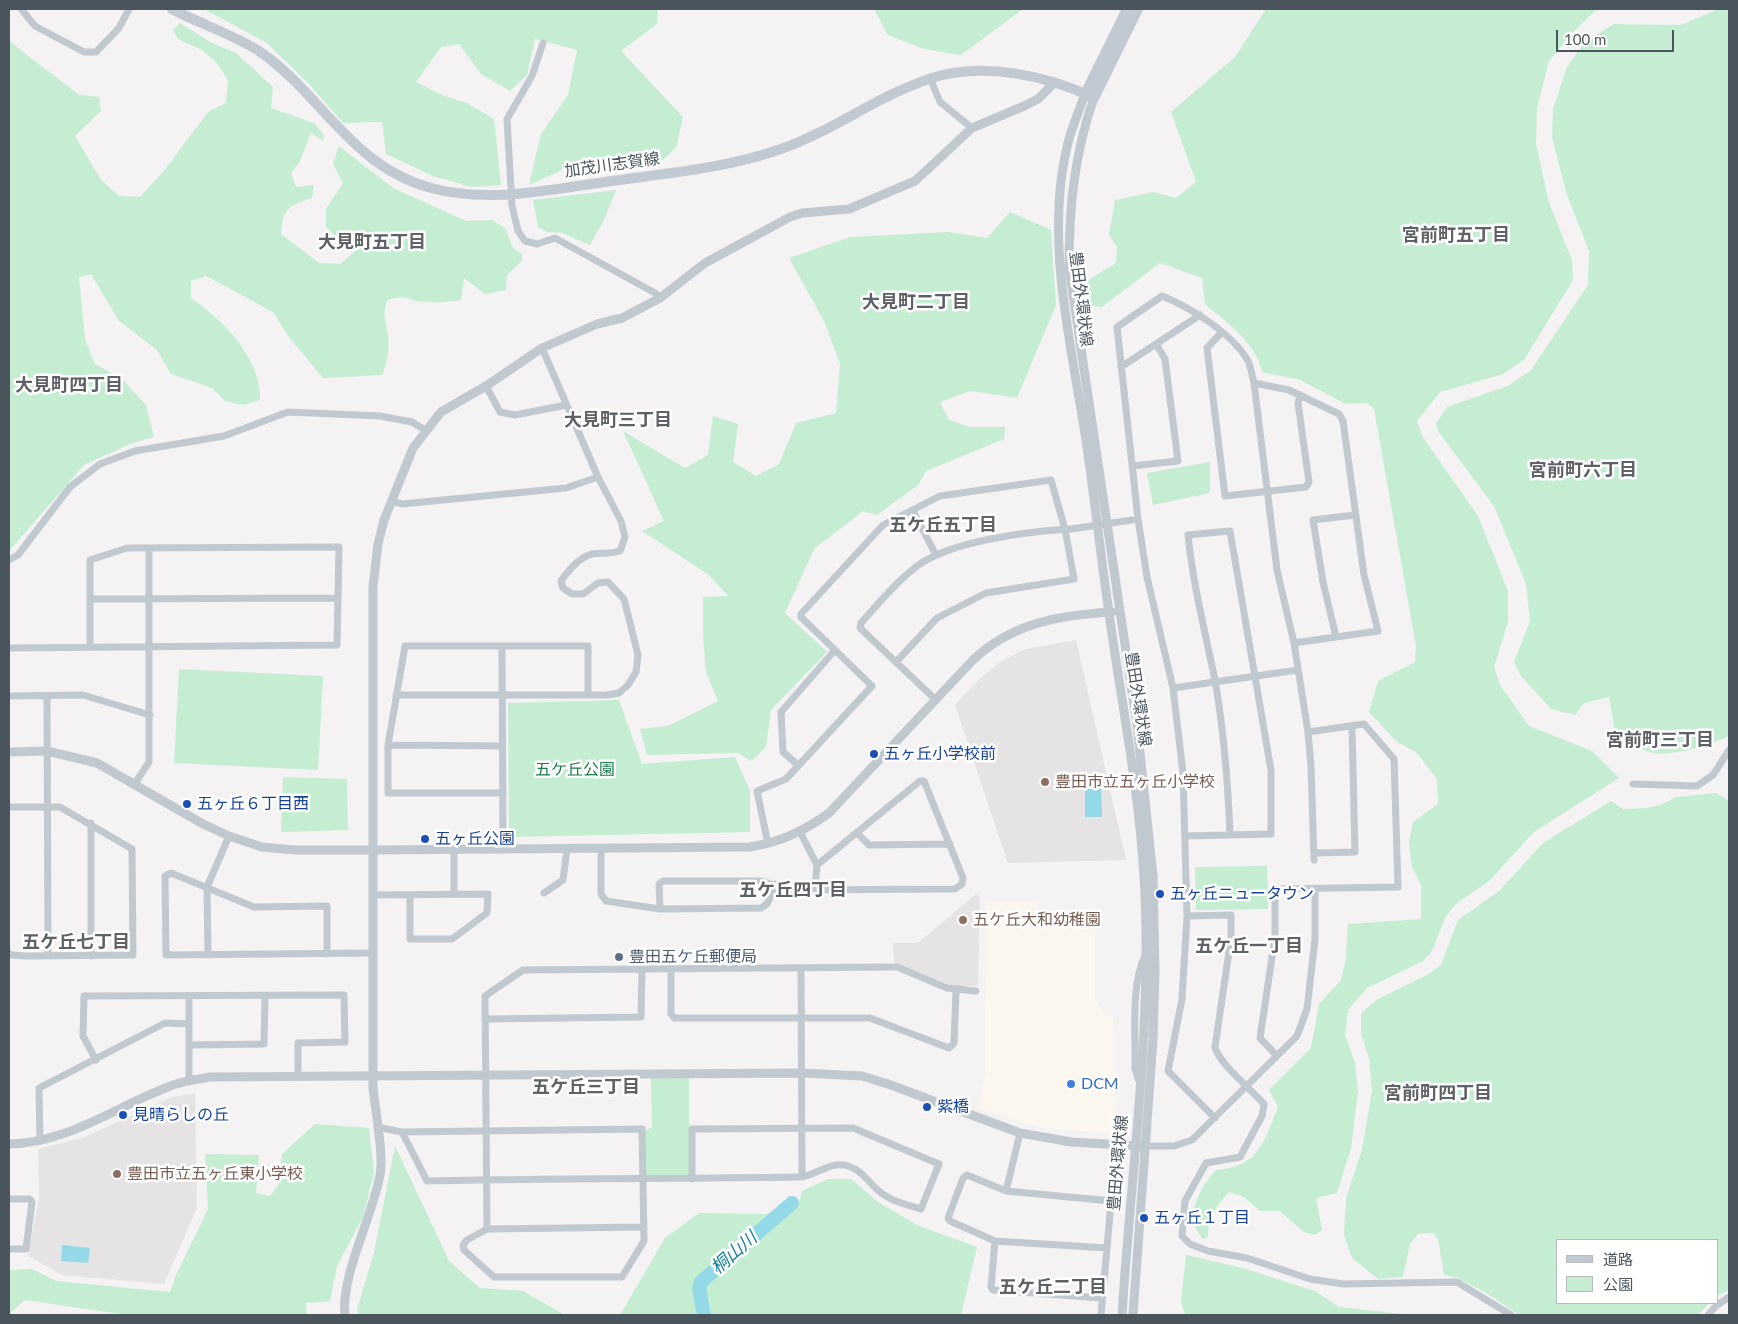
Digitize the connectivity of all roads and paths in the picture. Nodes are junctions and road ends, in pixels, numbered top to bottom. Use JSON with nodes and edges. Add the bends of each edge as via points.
{"nodes":[{"id":1,"x":21,"y":9,"type":"edge"},
{"id":2,"x":129,"y":9,"type":"edge"},
{"id":3,"x":172,"y":9,"type":"edge"},
{"id":4,"x":1127,"y":9,"type":"edge"},
{"id":5,"x":1138,"y":9,"type":"edge"},
{"id":6,"x":543,"y":43,"type":"dead end"},
{"id":7,"x":930,"y":78,"type":"junction"},
{"id":8,"x":1054,"y":84,"type":"junction"},
{"id":9,"x":1089,"y":96,"type":"junction"},
{"id":10,"x":972,"y":128,"type":"junction"},
{"id":11,"x":511,"y":194,"type":"junction"},
{"id":12,"x":660,"y":298,"type":"junction"},
{"id":13,"x":1200,"y":315,"type":"junction"},
{"id":14,"x":1221,"y":333,"type":"junction"},
{"id":15,"x":1156,"y":344,"type":"junction"},
{"id":16,"x":542,"y":348,"type":"junction"},
{"id":17,"x":1121,"y":367,"type":"junction"},
{"id":18,"x":1254,"y":383,"type":"junction"},
{"id":19,"x":486,"y":386,"type":"junction"},
{"id":20,"x":1300,"y":395,"type":"junction"},
{"id":21,"x":566,"y":405,"type":"junction"},
{"id":22,"x":425,"y":430,"type":"junction"},
{"id":23,"x":1132,"y":466,"type":"junction"},
{"id":24,"x":598,"y":477,"type":"junction"},
{"id":25,"x":1266,"y":491,"type":"junction"},
{"id":26,"x":392,"y":501,"type":"junction"},
{"id":27,"x":913,"y":511,"type":"junction"},
{"id":28,"x":1355,"y":515,"type":"junction"},
{"id":29,"x":1135,"y":520,"type":"junction"},
{"id":30,"x":1068,"y":529,"type":"junction"},
{"id":31,"x":148,"y":548,"type":"junction"},
{"id":32,"x":936,"y":555,"type":"junction"},
{"id":33,"x":9,"y":560,"type":"edge"},
{"id":34,"x":90,"y":598,"type":"junction"},
{"id":35,"x":148,"y":598,"type":"junction"},
{"id":36,"x":338,"y":598,"type":"junction"},
{"id":37,"x":1120,"y":611,"type":"junction"},
{"id":38,"x":1108,"y":612,"type":"junction"},
{"id":39,"x":1336,"y":637,"type":"junction"},
{"id":40,"x":1294,"y":643,"type":"junction"},
{"id":41,"x":149,"y":646,"type":"junction"},
{"id":42,"x":502,"y":646,"type":"junction"},
{"id":43,"x":90,"y":647,"type":"junction"},
{"id":44,"x":9,"y":648,"type":"edge"},
{"id":45,"x":835,"y":650,"type":"junction"},
{"id":46,"x":896,"y":662,"type":"junction"},
{"id":47,"x":1298,"y":670,"type":"junction"},
{"id":48,"x":1256,"y":676,"type":"junction"},
{"id":49,"x":1215,"y":682,"type":"junction"},
{"id":50,"x":1173,"y":688,"type":"junction"},
{"id":51,"x":501,"y":694,"type":"junction"},
{"id":52,"x":396,"y":695,"type":"junction"},
{"id":53,"x":588,"y":695,"type":"junction"},
{"id":54,"x":9,"y":696,"type":"edge"},
{"id":55,"x":47,"y":696,"type":"junction"},
{"id":56,"x":936,"y":700,"type":"junction"},
{"id":57,"x":150,"y":716,"type":"junction"},
{"id":58,"x":1352,"y":726,"type":"junction"},
{"id":59,"x":1308,"y":732,"type":"junction"},
{"id":60,"x":388,"y":744,"type":"junction"},
{"id":61,"x":502,"y":746,"type":"junction"},
{"id":62,"x":1729,"y":750,"type":"edge"},
{"id":63,"x":47,"y":751,"type":"junction"},
{"id":64,"x":9,"y":752,"type":"edge"},
{"id":65,"x":798,"y":766,"type":"junction"},
{"id":66,"x":1633,"y":784,"type":"dead end"},
{"id":67,"x":134,"y":785,"type":"junction"},
{"id":68,"x":503,"y":793,"type":"junction"},
{"id":69,"x":9,"y":807,"type":"edge"},
{"id":70,"x":48,"y":808,"type":"junction"},
{"id":71,"x":91,"y":823,"type":"junction"},
{"id":72,"x":800,"y":832,"type":"junction"},
{"id":73,"x":857,"y":833,"type":"junction"},
{"id":74,"x":1230,"y":835,"type":"junction"},
{"id":75,"x":229,"y":836,"type":"junction"},
{"id":76,"x":1185,"y":836,"type":"junction"},
{"id":77,"x":768,"y":844,"type":"junction"},
{"id":78,"x":950,"y":844,"type":"junction"},
{"id":79,"x":503,"y":849,"type":"junction"},
{"id":80,"x":567,"y":849,"type":"junction"},
{"id":81,"x":601,"y":849,"type":"junction"},
{"id":82,"x":373,"y":850,"type":"junction"},
{"id":83,"x":454,"y":850,"type":"junction"},
{"id":84,"x":816,"y":865,"type":"junction"},
{"id":85,"x":776,"y":884,"type":"junction"},
{"id":86,"x":208,"y":887,"type":"junction"},
{"id":87,"x":816,"y":889,"type":"junction"},
{"id":88,"x":1315,"y":889,"type":"junction"},
{"id":89,"x":454,"y":894,"type":"junction"},
{"id":90,"x":544,"y":894,"type":"dead end"},
{"id":91,"x":373,"y":895,"type":"junction"},
{"id":92,"x":410,"y":895,"type":"junction"},
{"id":93,"x":660,"y":909,"type":"junction"},
{"id":94,"x":1187,"y":916,"type":"junction"},
{"id":95,"x":9,"y":953,"type":"edge"},
{"id":96,"x":373,"y":953,"type":"junction"},
{"id":97,"x":327,"y":954,"type":"junction"},
{"id":98,"x":208,"y":955,"type":"junction"},
{"id":99,"x":48,"y":956,"type":"junction"},
{"id":100,"x":92,"y":956,"type":"junction"},
{"id":101,"x":642,"y":968,"type":"junction"},
{"id":102,"x":670,"y":968,"type":"junction"},
{"id":103,"x":801,"y":968,"type":"junction"},
{"id":104,"x":956,"y":990,"type":"junction"},
{"id":105,"x":976,"y":991,"type":"dead end"},
{"id":106,"x":189,"y":996,"type":"junction"},
{"id":107,"x":265,"y":996,"type":"junction"},
{"id":108,"x":801,"y":1018,"type":"junction"},
{"id":109,"x":485,"y":1019,"type":"junction"},
{"id":110,"x":189,"y":1024,"type":"junction"},
{"id":111,"x":189,"y":1044,"type":"junction"},
{"id":112,"x":1277,"y":1056,"type":"junction"},
{"id":113,"x":96,"y":1060,"type":"junction"},
{"id":114,"x":802,"y":1073,"type":"junction"},
{"id":115,"x":298,"y":1075,"type":"junction"},
{"id":116,"x":374,"y":1075,"type":"junction"},
{"id":117,"x":486,"y":1075,"type":"junction"},
{"id":118,"x":189,"y":1081,"type":"junction"},
{"id":119,"x":1248,"y":1085,"type":"junction"},
{"id":120,"x":1215,"y":1118,"type":"junction"},
{"id":121,"x":377,"y":1127,"type":"junction"},
{"id":122,"x":801,"y":1127,"type":"junction"},
{"id":123,"x":486,"y":1130,"type":"junction"},
{"id":124,"x":402,"y":1132,"type":"junction"},
{"id":125,"x":1020,"y":1133,"type":"junction"},
{"id":126,"x":40,"y":1141,"type":"junction"},
{"id":127,"x":9,"y":1144,"type":"edge"},
{"id":128,"x":1135,"y":1146,"type":"junction"},
{"id":129,"x":1146,"y":1146,"type":"junction"},
{"id":130,"x":802,"y":1177,"type":"junction"},
{"id":131,"x":692,"y":1178,"type":"junction"},
{"id":132,"x":643,"y":1179,"type":"junction"},
{"id":133,"x":487,"y":1180,"type":"junction"},
{"id":134,"x":1006,"y":1191,"type":"junction"},
{"id":135,"x":9,"y":1199,"type":"edge"},
{"id":136,"x":643,"y":1227,"type":"junction"},
{"id":137,"x":487,"y":1229,"type":"junction"},
{"id":138,"x":995,"y":1241,"type":"junction"},
{"id":139,"x":1107,"y":1248,"type":"junction"},
{"id":140,"x":9,"y":1249,"type":"edge"},
{"id":141,"x":1729,"y":1297,"type":"edge"},
{"id":142,"x":1102,"y":1298,"type":"junction"},
{"id":143,"x":345,"y":1315,"type":"edge"},
{"id":144,"x":1100,"y":1315,"type":"edge"},
{"id":145,"x":1122,"y":1315,"type":"edge"},
{"id":146,"x":1133,"y":1315,"type":"edge"},
{"id":147,"x":1511,"y":1315,"type":"edge"},
{"id":148,"x":1708,"y":1315,"type":"edge"}],
"edges":[{"from":1,"to":2,"type":"street","via":[[35,26],[84,52],[96,52],[119,28]]},
{"from":3,"to":11,"type":"main road","name":"加茂川志賀線","via":[[258,51],[358,149],[392,172],[429,188],[458,194]]},
{"from":4,"to":9,"type":"main road"},
{"from":5,"to":9,"type":"main road"},
{"from":6,"to":11,"type":"street","via":[[532,76],[507,119]]},
{"from":7,"to":8,"type":"main road","name":"加茂川志賀線","via":[[969,71],[996,71]]},
{"from":7,"to":10,"type":"street","via":[[940,102]]},
{"from":7,"to":11,"type":"main road","name":"加茂川志賀線","via":[[825,131],[748,159]]},
{"from":8,"to":9,"type":"main road","name":"加茂川志賀線"},
{"from":8,"to":10,"type":"street","via":[[1038,99]]},
{"from":9,"to":37,"type":"street","name":"豊田外環状線","via":[[1073,180],[1069,268]]},
{"from":9,"to":38,"type":"street","name":"豊田外環状線","via":[[1067,146],[1059,217],[1060,267],[1088,450]]},
{"from":10,"to":12,"type":"street","via":[[915,181],[849,209],[790,217],[705,263]]},
{"from":11,"to":12,"type":"street","via":[[518,231],[525,241],[537,244],[555,238]]},
{"from":12,"to":16,"type":"street","via":[[622,318],[597,324]]},
{"from":13,"to":14,"type":"street"},
{"from":13,"to":15,"type":"street"},
{"from":13,"to":17,"type":"street","via":[[1162,296],[1117,327]]},
{"from":14,"to":18,"type":"street","via":[[1248,361]]},
{"from":14,"to":25,"type":"street","via":[[1207,348],[1225,496]]},
{"from":15,"to":17,"type":"street"},
{"from":15,"to":23,"type":"street","via":[[1166,358],[1178,461]]},
{"from":16,"to":19,"type":"street"},
{"from":16,"to":21,"type":"street"},
{"from":17,"to":23,"type":"street"},
{"from":18,"to":20,"type":"street"},
{"from":18,"to":25,"type":"street"},
{"from":19,"to":21,"type":"street","via":[[500,412],[508,414]]},
{"from":19,"to":22,"type":"street","via":[[441,412]]},
{"from":20,"to":25,"type":"street","via":[[1298,403],[1309,482],[1306,487]]},
{"from":20,"to":28,"type":"street","via":[[1339,414],[1343,420]]},
{"from":21,"to":24,"type":"street"},
{"from":22,"to":26,"type":"street","via":[[413,448]]},
{"from":22,"to":33,"type":"street","via":[[412,422],[380,416],[288,412],[224,436],[135,451],[100,464],[70,486],[18,555]]},
{"from":23,"to":29,"type":"street"},
{"from":24,"to":26,"type":"street","via":[[566,488],[402,504]]},
{"from":24,"to":53,"type":"street","via":[[625,537],[620,551],[608,555],[591,554],[576,564],[561,581],[563,588],[572,594],[583,594],[598,583],[608,582],[616,589],[624,599],[638,655],[636,672],[619,693]]},
{"from":25,"to":40,"type":"street","via":[[1277,570]]},
{"from":26,"to":82,"type":"street","via":[[378,544],[373,587]]},
{"from":27,"to":30,"type":"street","via":[[940,496],[1050,480]]},
{"from":27,"to":32,"type":"street"},
{"from":27,"to":45,"type":"street","via":[[883,525],[801,614]]},
{"from":28,"to":39,"type":"street","via":[[1364,575],[1378,631]]},
{"from":28,"to":39,"type":"street","via":[[1313,520]]},
{"from":29,"to":30,"type":"street","bridge":true},
{"from":29,"to":50,"type":"street"},
{"from":30,"to":32,"type":"street","via":[[976,542]]},
{"from":30,"to":46,"type":"street","via":[[1074,579],[986,593],[937,618]]},
{"from":31,"to":34,"type":"street","via":[[127,548],[90,560]]},
{"from":31,"to":35,"type":"street"},
{"from":31,"to":36,"type":"street","via":[[339,547]]},
{"from":32,"to":46,"type":"street","via":[[908,574],[861,623],[860,628]]},
{"from":34,"to":35,"type":"street"},
{"from":34,"to":43,"type":"street"},
{"from":35,"to":36,"type":"street"},
{"from":35,"to":41,"type":"street"},
{"from":36,"to":41,"type":"street","via":[[337,645]]},
{"from":37,"to":38,"type":"street"},
{"from":37,"to":129,"type":"street","name":"豊田外環状線","via":[[1148,813],[1153,876],[1155,982]]},
{"from":38,"to":56,"type":"street","via":[[1044,620],[1011,632],[980,653]]},
{"from":38,"to":128,"type":"street","name":"豊田外環状線","via":[[1130,743],[1144,876],[1146,953]]},
{"from":39,"to":40,"type":"street"},
{"from":40,"to":47,"type":"street"},
{"from":41,"to":43,"type":"street"},
{"from":41,"to":57,"type":"street"},
{"from":42,"to":51,"type":"street"},
{"from":42,"to":52,"type":"street","via":[[405,646]]},
{"from":42,"to":53,"type":"street","via":[[588,646]]},
{"from":43,"to":44,"type":"street"},
{"from":45,"to":65,"type":"street","via":[[780,712],[783,752]]},
{"from":45,"to":65,"type":"street","via":[[872,686]]},
{"from":46,"to":56,"type":"street"},
{"from":47,"to":48,"type":"street"},
{"from":47,"to":59,"type":"street"},
{"from":48,"to":49,"type":"street"},
{"from":48,"to":49,"type":"street","via":[[1230,531],[1188,535],[1193,580]]},
{"from":48,"to":74,"type":"street","via":[[1271,770],[1271,834]]},
{"from":49,"to":50,"type":"street"},
{"from":49,"to":74,"type":"street","via":[[1228,773]]},
{"from":50,"to":76,"type":"street","via":[[1183,773]]},
{"from":51,"to":52,"type":"street"},
{"from":51,"to":53,"type":"street"},
{"from":51,"to":61,"type":"street"},
{"from":52,"to":60,"type":"street"},
{"from":54,"to":55,"type":"street"},
{"from":55,"to":57,"type":"street","via":[[83,696]]},
{"from":55,"to":63,"type":"street"},
{"from":56,"to":72,"type":"street","via":[[829,813]]},
{"from":57,"to":67,"type":"street","via":[[149,762]]},
{"from":58,"to":59,"type":"street"},
{"from":58,"to":59,"type":"street","via":[[1355,852],[1314,857]]},
{"from":58,"to":88,"type":"street","via":[[1364,724],[1394,759],[1398,887]]},
{"from":60,"to":61,"type":"street"},
{"from":60,"to":68,"type":"street","via":[[388,793]]},
{"from":61,"to":68,"type":"street"},
{"from":62,"to":66,"type":"street","via":[[1713,775],[1697,786]]},
{"from":63,"to":64,"type":"street"},
{"from":63,"to":67,"type":"street","via":[[97,763]]},
{"from":63,"to":70,"type":"street"},
{"from":65,"to":77,"type":"street","via":[[786,779],[757,792]]},
{"from":67,"to":75,"type":"street"},
{"from":68,"to":79,"type":"street"},
{"from":69,"to":70,"type":"street"},
{"from":70,"to":71,"type":"street","via":[[60,807]]},
{"from":70,"to":99,"type":"street"},
{"from":71,"to":100,"type":"street"},
{"from":71,"to":100,"type":"street","via":[[132,849],[133,955]]},
{"from":72,"to":77,"type":"street"},
{"from":72,"to":84,"type":"street"},
{"from":73,"to":78,"type":"street","via":[[869,845]]},
{"from":73,"to":78,"type":"street","via":[[924,781]]},
{"from":73,"to":84,"type":"street"},
{"from":74,"to":76,"type":"street"},
{"from":75,"to":82,"type":"street","via":[[262,847]]},
{"from":75,"to":86,"type":"street"},
{"from":76,"to":94,"type":"street"},
{"from":77,"to":81,"type":"street","via":[[742,848]]},
{"from":78,"to":87,"type":"street","via":[[963,873],[962,884],[955,889]]},
{"from":79,"to":80,"type":"street"},
{"from":79,"to":83,"type":"street"},
{"from":80,"to":81,"type":"street"},
{"from":80,"to":90,"type":"street","via":[[563,880]]},
{"from":81,"to":93,"type":"street","via":[[603,899]]},
{"from":82,"to":83,"type":"street"},
{"from":82,"to":91,"type":"street"},
{"from":83,"to":89,"type":"street"},
{"from":84,"to":87,"type":"street"},
{"from":85,"to":87,"type":"street","via":[[790,890]]},
{"from":85,"to":93,"type":"street","via":[[764,908]]},
{"from":85,"to":93,"type":"street","via":[[762,881],[663,882],[659,884]]},
{"from":86,"to":97,"type":"street","via":[[254,907],[327,906]]},
{"from":86,"to":98,"type":"street"},
{"from":86,"to":98,"type":"street","via":[[171,873],[165,876],[166,955]]},
{"from":88,"to":112,"type":"street","via":[[1315,939],[1307,1009],[1297,1036]]},
{"from":88,"to":112,"type":"street","via":[[1275,889],[1275,937],[1260,1038]]},
{"from":89,"to":92,"type":"street"},
{"from":89,"to":92,"type":"street","via":[[488,894],[488,913],[452,939],[410,939]]},
{"from":91,"to":92,"type":"street"},
{"from":91,"to":96,"type":"street"},
{"from":94,"to":119,"type":"street","via":[[1231,915],[1231,938],[1214,1047],[1218,1058]]},
{"from":94,"to":120,"type":"street","via":[[1182,999],[1168,1071]]},
{"from":95,"to":99,"type":"street"},
{"from":96,"to":97,"type":"street"},
{"from":96,"to":116,"type":"street"},
{"from":97,"to":98,"type":"street"},
{"from":99,"to":100,"type":"street"},
{"from":101,"to":102,"type":"street"},
{"from":101,"to":109,"type":"street","via":[[522,970],[485,996]]},
{"from":101,"to":109,"type":"street","via":[[641,1017]]},
{"from":102,"to":103,"type":"street"},
{"from":102,"to":108,"type":"street","via":[[671,1014],[674,1018]]},
{"from":103,"to":104,"type":"street","via":[[897,967]]},
{"from":103,"to":108,"type":"street"},
{"from":104,"to":105,"type":"street"},
{"from":104,"to":108,"type":"street","via":[[954,1043],[949,1048],[875,1018]]},
{"from":106,"to":107,"type":"street"},
{"from":106,"to":110,"type":"street"},
{"from":106,"to":113,"type":"street","via":[[84,996],[83,1036]]},
{"from":107,"to":111,"type":"street","via":[[264,1044]]},
{"from":107,"to":115,"type":"street","via":[[344,995],[345,1042],[298,1043]]},
{"from":108,"to":114,"type":"street"},
{"from":109,"to":117,"type":"street"},
{"from":110,"to":111,"type":"street"},
{"from":110,"to":113,"type":"street","via":[[165,1023]]},
{"from":111,"to":118,"type":"street"},
{"from":112,"to":119,"type":"street"},
{"from":113,"to":126,"type":"street","via":[[39,1088]]},
{"from":114,"to":117,"type":"street"},
{"from":114,"to":122,"type":"street"},
{"from":114,"to":125,"type":"street","via":[[862,1076]]},
{"from":115,"to":116,"type":"street"},
{"from":115,"to":118,"type":"street","via":[[209,1077]]},
{"from":116,"to":117,"type":"street"},
{"from":116,"to":121,"type":"street"},
{"from":117,"to":123,"type":"street"},
{"from":118,"to":126,"type":"street","via":[[161,1089],[85,1127]]},
{"from":119,"to":120,"type":"street"},
{"from":119,"to":147,"type":"street","via":[[1264,1104],[1262,1116],[1240,1157],[1206,1163],[1185,1202],[1182,1236],[1190,1244],[1208,1251],[1247,1258],[1310,1280],[1343,1284],[1457,1282]]},
{"from":120,"to":129,"type":"street","via":[[1192,1140],[1174,1146]]},
{"from":121,"to":124,"type":"street"},
{"from":121,"to":143,"type":"street","via":[[380,1174],[349,1277]]},
{"from":122,"to":130,"type":"street"},
{"from":122,"to":130,"type":"street","via":[[853,1128],[939,1164],[921,1209],[885,1196],[861,1172],[848,1166],[831,1164]]},
{"from":122,"to":131,"type":"street","via":[[692,1129]]},
{"from":123,"to":124,"type":"street"},
{"from":123,"to":132,"type":"street","via":[[642,1129]]},
{"from":123,"to":133,"type":"street"},
{"from":124,"to":133,"type":"street","via":[[427,1181]]},
{"from":125,"to":128,"type":"street","via":[[1071,1142]]},
{"from":125,"to":134,"type":"street"},
{"from":126,"to":127,"type":"street"},
{"from":128,"to":129,"type":"street"},
{"from":128,"to":145,"type":"street","name":"豊田外環状線"},
{"from":129,"to":146,"type":"street","name":"豊田外環状線"},
{"from":130,"to":131,"type":"street"},
{"from":131,"to":132,"type":"street"},
{"from":132,"to":133,"type":"street"},
{"from":132,"to":136,"type":"street"},
{"from":133,"to":137,"type":"street"},
{"from":134,"to":138,"type":"street","via":[[967,1175],[948,1218]]},
{"from":134,"to":139,"type":"street","via":[[1110,1201]]},
{"from":135,"to":140,"type":"street","via":[[30,1199],[32,1202],[26,1249]]},
{"from":136,"to":137,"type":"street"},
{"from":136,"to":137,"type":"street","via":[[644,1241],[622,1277],[511,1279],[494,1277],[464,1250],[467,1240]]},
{"from":138,"to":139,"type":"street"},
{"from":138,"to":142,"type":"street","via":[[993,1290]]},
{"from":139,"to":142,"type":"street"},
{"from":141,"to":148,"type":"street"},
{"from":142,"to":144,"type":"street"}]}
